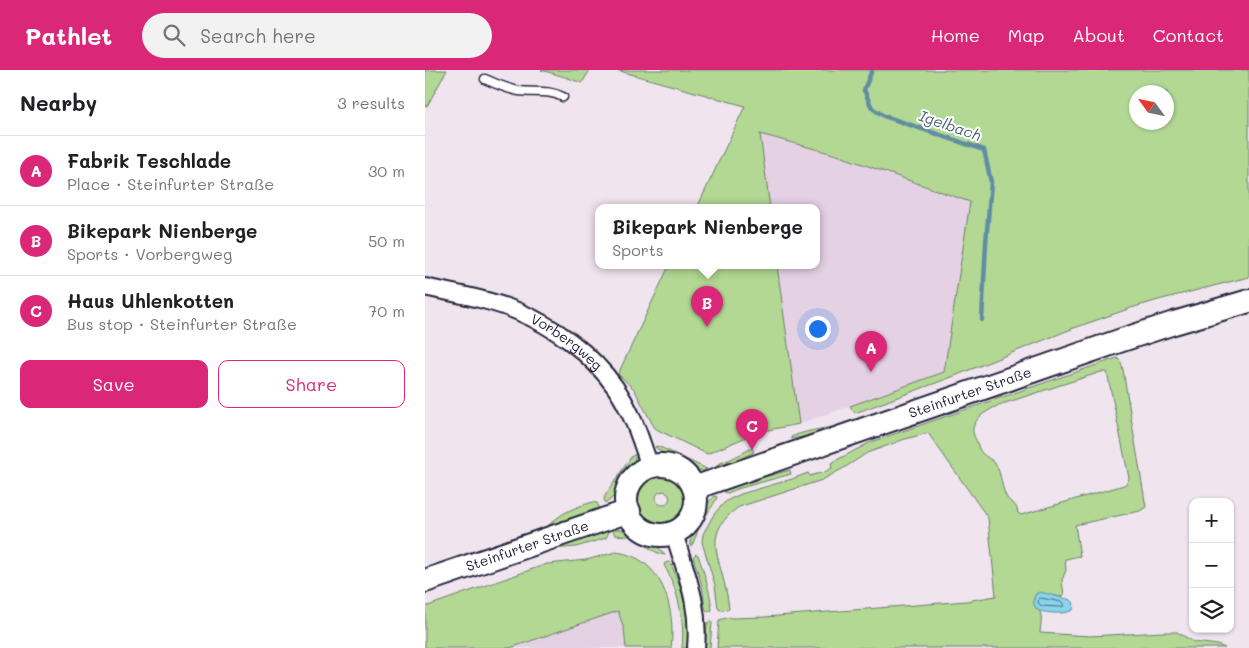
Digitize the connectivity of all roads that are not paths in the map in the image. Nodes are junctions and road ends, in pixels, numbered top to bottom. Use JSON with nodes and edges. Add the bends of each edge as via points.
{"nodes":[{"id":1,"x":485,"y":79,"type":"dead end"},
{"id":2,"x":563,"y":97,"type":"dead end"},
{"id":3,"x":425,"y":287,"type":"edge"},
{"id":4,"x":1249,"y":301,"type":"edge"},
{"id":5,"x":651,"y":467,"type":"junction"},
{"id":6,"x":695,"y":488,"type":"junction"},
{"id":7,"x":629,"y":511,"type":"junction"},
{"id":8,"x":673,"y":532,"type":"junction"},
{"id":9,"x":425,"y":581,"type":"edge"},
{"id":10,"x":696,"y":648,"type":"edge"}],
"edges":[{"from":1,"to":2,"type":"lane","via":[[505,88],[549,91]]},
{"from":3,"to":5,"type":"street","name":"Vorbergweg","via":[[515,311],[552,329],[573,344],[616,388],[639,432]]},
{"from":4,"to":6,"type":"main road","name":"Steinfurter Straße","via":[[1122,340]]},
{"from":5,"to":6,"type":"main road","via":[[668,466],[679,470]]},
{"from":5,"to":7,"type":"main road","via":[[630,484]]},
{"from":6,"to":8,"type":"main road","via":[[696,506],[691,517]]},
{"from":7,"to":8,"type":"main road","via":[[635,523],[647,531],[660,535]]},
{"from":7,"to":9,"type":"main road","name":"Steinfurter Straße"},
{"from":8,"to":10,"type":"street","via":[[697,617]]}]}
